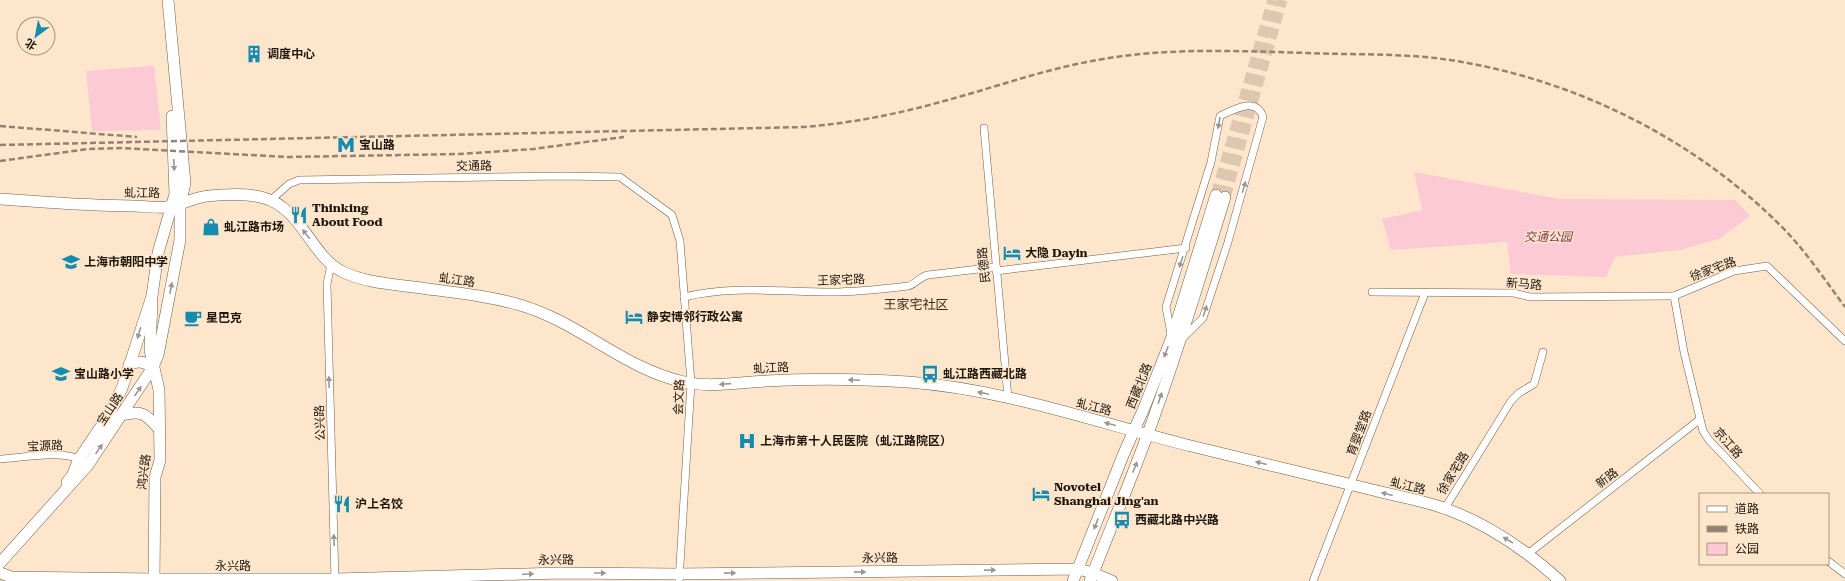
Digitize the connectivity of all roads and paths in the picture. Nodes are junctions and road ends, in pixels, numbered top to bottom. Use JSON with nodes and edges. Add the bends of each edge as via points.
{"nodes":[{"id":1,"x":163,"y":0,"type":"edge"},
{"id":2,"x":168,"y":0,"type":"edge"},
{"id":3,"x":984,"y":128,"type":"dead end"},
{"id":4,"x":1220,"y":196,"type":"tunnel mouth"},
{"id":5,"x":0,"y":199,"type":"edge"},
{"id":6,"x":271,"y":200,"type":"junction"},
{"id":7,"x":175,"y":206,"type":"junction"},
{"id":8,"x":672,"y":215,"type":"joint"},
{"id":9,"x":1186,"y":248,"type":"junction"},
{"id":10,"x":331,"y":264,"type":"junction"},
{"id":11,"x":996,"y":269,"type":"junction"},
{"id":12,"x":1372,"y":292,"type":"dead end"},
{"id":13,"x":1425,"y":293,"type":"junction"},
{"id":14,"x":152,"y":296,"type":"junction"},
{"id":15,"x":1674,"y":296,"type":"junction"},
{"id":16,"x":684,"y":298,"type":"junction"},
{"id":17,"x":1176,"y":339,"type":"junction"},
{"id":18,"x":1845,"y":341,"type":"edge"},
{"id":19,"x":1543,"y":352,"type":"dead end"},
{"id":20,"x":129,"y":365,"type":"junction"},
{"id":21,"x":153,"y":367,"type":"junction"},
{"id":22,"x":691,"y":384,"type":"junction"},
{"id":23,"x":1008,"y":398,"type":"junction"},
{"id":24,"x":122,"y":415,"type":"junction"},
{"id":25,"x":1700,"y":420,"type":"junction"},
{"id":26,"x":159,"y":429,"type":"junction"},
{"id":27,"x":1134,"y":431,"type":"junction"},
{"id":28,"x":1147,"y":435,"type":"junction"},
{"id":29,"x":0,"y":459,"type":"edge"},
{"id":30,"x":83,"y":462,"type":"junction"},
{"id":31,"x":1351,"y":485,"type":"junction"},
{"id":32,"x":1759,"y":493,"type":"edge"},
{"id":33,"x":1444,"y":508,"type":"junction"},
{"id":34,"x":0,"y":553,"type":"edge"},
{"id":35,"x":1529,"y":553,"type":"junction"},
{"id":36,"x":0,"y":562,"type":"edge"},
{"id":37,"x":1829,"y":562,"type":"edge"},
{"id":38,"x":1078,"y":569,"type":"junction"},
{"id":39,"x":0,"y":573,"type":"edge"},
{"id":40,"x":1845,"y":574,"type":"edge"},
{"id":41,"x":678,"y":577,"type":"edge"},
{"id":42,"x":1091,"y":577,"type":"edge"},
{"id":43,"x":154,"y":580,"type":"edge"},
{"id":44,"x":335,"y":580,"type":"edge"},
{"id":45,"x":1073,"y":581,"type":"edge"},
{"id":46,"x":1112,"y":581,"type":"edge"},
{"id":47,"x":1313,"y":581,"type":"edge"},
{"id":48,"x":1560,"y":581,"type":"edge"}],
"edges":[{"from":1,"to":7,"type":"street","name":"宝山路","one_way":true,"via":[[169,57]]},
{"from":2,"to":7,"type":"street","name":"宝山路","via":[[185,183]]},
{"from":3,"to":11,"type":"street","name":"民德路"},
{"from":4,"to":17,"type":"street","name":"西藏北路"},
{"from":5,"to":7,"type":"street","name":"虬江路","via":[[104,206]]},
{"from":6,"to":7,"type":"street","name":"虬江路","via":[[257,196],[212,196],[196,198]]},
{"from":6,"to":8,"type":"street","name":"交通路","via":[[288,184],[299,180],[620,177]]},
{"from":10,"to":6,"type":"street","name":"虬江路","one_way":true,"via":[[295,219]]},
{"from":7,"to":14,"type":"street","name":"宝山路","via":[[158,253]]},
{"from":21,"to":7,"type":"street","name":"宝山路","one_way":true,"via":[[158,355],[180,240]]},
{"from":8,"to":16,"type":"street","name":"会文路","via":[[680,241]]},
{"from":9,"to":11,"type":"street","name":"王家宅路"},
{"from":9,"to":17,"type":"street","one_way":true,"via":[[1166,307]]},
{"from":17,"to":9,"type":"street","one_way":true,"via":[[1203,318],[1263,122],[1262,113],[1255,108],[1243,105],[1220,116],[1211,162]]},
{"from":10,"to":22,"type":"street","name":"虬江路","via":[[341,271],[374,282],[522,305],[557,320],[646,370]]},
{"from":44,"to":10,"type":"street","name":"公兴路","one_way":true,"via":[[327,284]]},
{"from":11,"to":16,"type":"street","name":"王家宅路","via":[[928,275],[908,286],[864,291],[723,290]]},
{"from":11,"to":23,"type":"street","name":"民德路"},
{"from":12,"to":13,"type":"street","name":"新马路"},
{"from":13,"to":15,"type":"street","name":"新马路","via":[[1514,293],[1530,297]]},
{"from":13,"to":31,"type":"street","name":"育婴堂路"},
{"from":14,"to":20,"type":"street","name":"宝山路","one_way":true},
{"from":14,"to":21,"type":"street","name":"鸿兴路","via":[[150,350]]},
{"from":15,"to":18,"type":"street","name":"徐家宅路","via":[[1734,271],[1767,266]]},
{"from":15,"to":25,"type":"street","name":"京江路"},
{"from":16,"to":22,"type":"street","name":"会文路"},
{"from":17,"to":27,"type":"street","name":"西藏北路","one_way":true},
{"from":28,"to":17,"type":"street","name":"西藏北路","one_way":true},
{"from":19,"to":33,"type":"street","name":"徐家宅路","via":[[1534,384],[1510,401]]},
{"from":20,"to":21,"type":"street","via":[[145,362]]},
{"from":20,"to":30,"type":"street","name":"宝山路","via":[[122,388]]},
{"from":24,"to":21,"type":"street","name":"宝山路","one_way":true},
{"from":21,"to":26,"type":"street","name":"鸿兴路","via":[[159,390]]},
{"from":23,"to":22,"type":"street","name":"虬江路","one_way":true,"via":[[962,388],[904,382],[824,379]]},
{"from":22,"to":41,"type":"street","name":"会文路"},
{"from":27,"to":23,"type":"street","name":"虬江路","one_way":true},
{"from":24,"to":26,"type":"street","via":[[134,412],[144,414]]},
{"from":30,"to":24,"type":"street","name":"宝山路","one_way":true},
{"from":25,"to":32,"type":"street","name":"京江路","via":[[1708,440]]},
{"from":25,"to":35,"type":"street","name":"新路"},
{"from":26,"to":43,"type":"street","name":"鸿兴路","via":[[160,460],[155,477]]},
{"from":27,"to":28,"type":"street","name":"虬江路"},
{"from":27,"to":38,"type":"street","name":"西藏北路","one_way":true},
{"from":31,"to":28,"type":"street","name":"虬江路","one_way":true},
{"from":42,"to":28,"type":"street","name":"西藏北路","one_way":true},
{"from":29,"to":30,"type":"street","name":"宝源路","via":[[61,455]]},
{"from":30,"to":34,"type":"street","name":"宝山路"},
{"from":30,"to":36,"type":"street","name":"宝山路"},
{"from":33,"to":31,"type":"street","name":"虬江路","one_way":true},
{"from":31,"to":47,"type":"street","name":"育婴堂路"},
{"from":35,"to":33,"type":"street","name":"虬江路","one_way":true,"via":[[1488,528]]},
{"from":35,"to":48,"type":"street","name":"虬江路"},
{"from":37,"to":40,"type":"street"},
{"from":41,"to":38,"type":"street","name":"永兴路","one_way":true},
{"from":38,"to":42,"type":"street","name":"永兴路"},
{"from":38,"to":45,"type":"street","name":"西藏北路"},
{"from":39,"to":43,"type":"street","name":"永兴路","via":[[11,577]]},
{"from":44,"to":41,"type":"street","name":"永兴路","one_way":true,"via":[[561,573]]},
{"from":42,"to":46,"type":"street","name":"永兴路"},
{"from":43,"to":44,"type":"street","name":"永兴路"}]}
